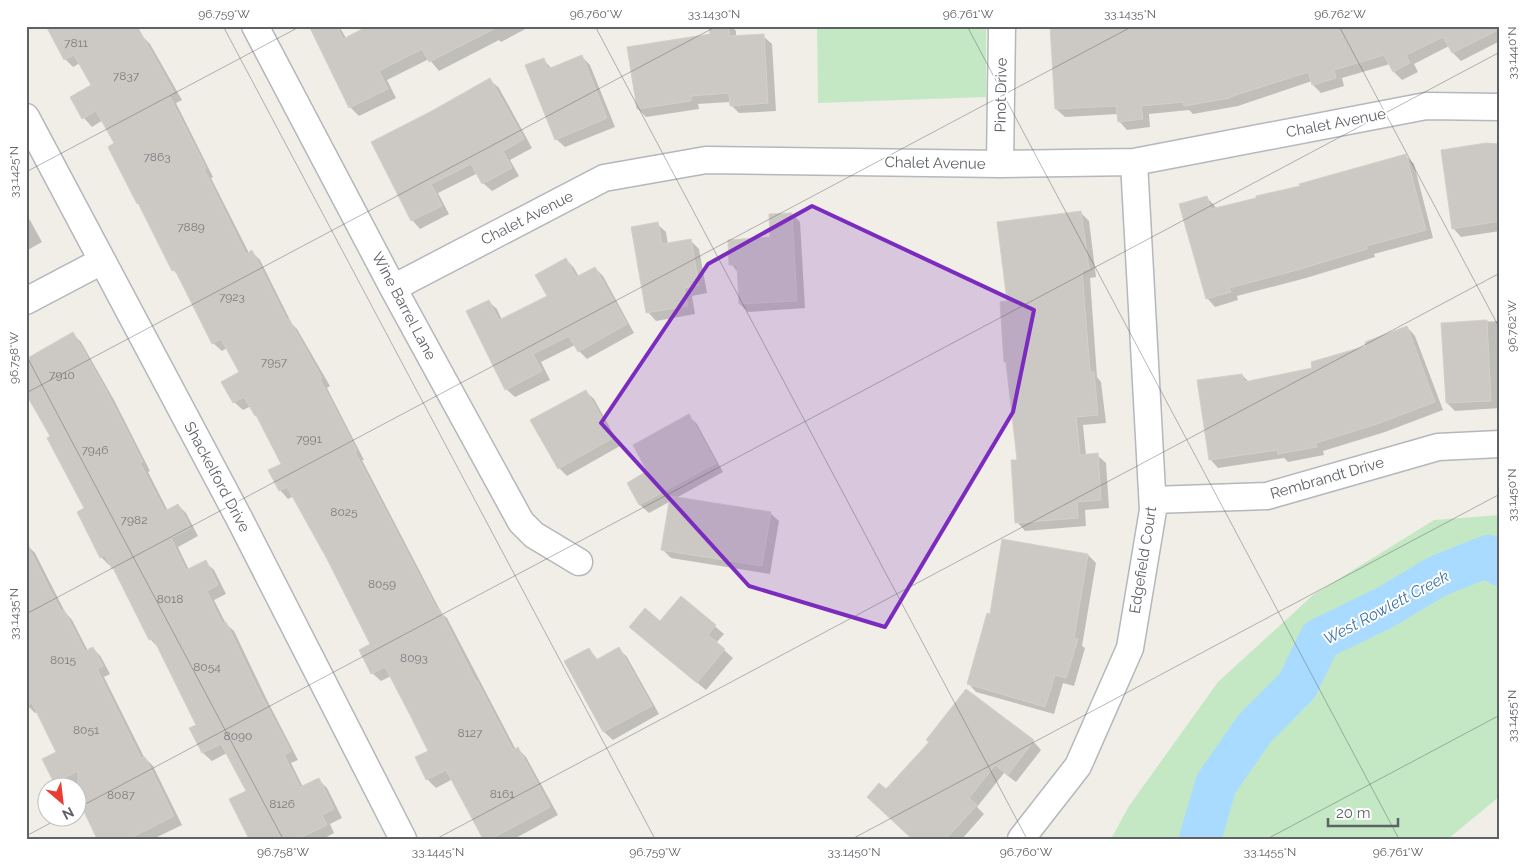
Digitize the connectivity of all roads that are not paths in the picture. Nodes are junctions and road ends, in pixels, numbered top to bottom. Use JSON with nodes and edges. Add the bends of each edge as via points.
{"nodes":[{"id":1,"x":255,"y":26,"type":"edge"},
{"id":2,"x":1002,"y":26,"type":"edge"},
{"id":3,"x":1500,"y":107,"type":"edge"},
{"id":4,"x":26,"y":117,"type":"edge"},
{"id":5,"x":1134,"y":162,"type":"junction"},
{"id":6,"x":1000,"y":164,"type":"junction"},
{"id":7,"x":102,"y":261,"type":"junction"},
{"id":8,"x":393,"y":288,"type":"junction"},
{"id":9,"x":26,"y":301,"type":"edge"},
{"id":10,"x":1500,"y":444,"type":"edge"},
{"id":11,"x":1153,"y":500,"type":"junction"},
{"id":12,"x":579,"y":562,"type":"dead end"},
{"id":13,"x":403,"y":839,"type":"edge"},
{"id":14,"x":1021,"y":839,"type":"edge"}],
"edges":[{"from":1,"to":8,"type":"street","name":"Wine Barrel Lane"},
{"from":2,"to":6,"type":"street","name":"Pinot Drive"},
{"from":3,"to":5,"type":"street","name":"Chalet Avenue","via":[[1426,106]]},
{"from":4,"to":7,"type":"street","name":"Shackelford Drive"},
{"from":5,"to":6,"type":"street","name":"Chalet Avenue"},
{"from":5,"to":11,"type":"street","name":"Edgefield Court"},
{"from":6,"to":8,"type":"street","name":"Chalet Avenue","via":[[706,160],[604,178]]},
{"from":7,"to":9,"type":"street"},
{"from":7,"to":13,"type":"street","name":"Shackelford Drive"},
{"from":8,"to":12,"type":"street","name":"Wine Barrel Lane","via":[[521,522],[534,535]]},
{"from":10,"to":11,"type":"street","name":"Rembrandt Drive","via":[[1438,447],[1267,496]]},
{"from":11,"to":14,"type":"street","name":"Edgefield Court","via":[[1130,648],[1078,766]]}]}
